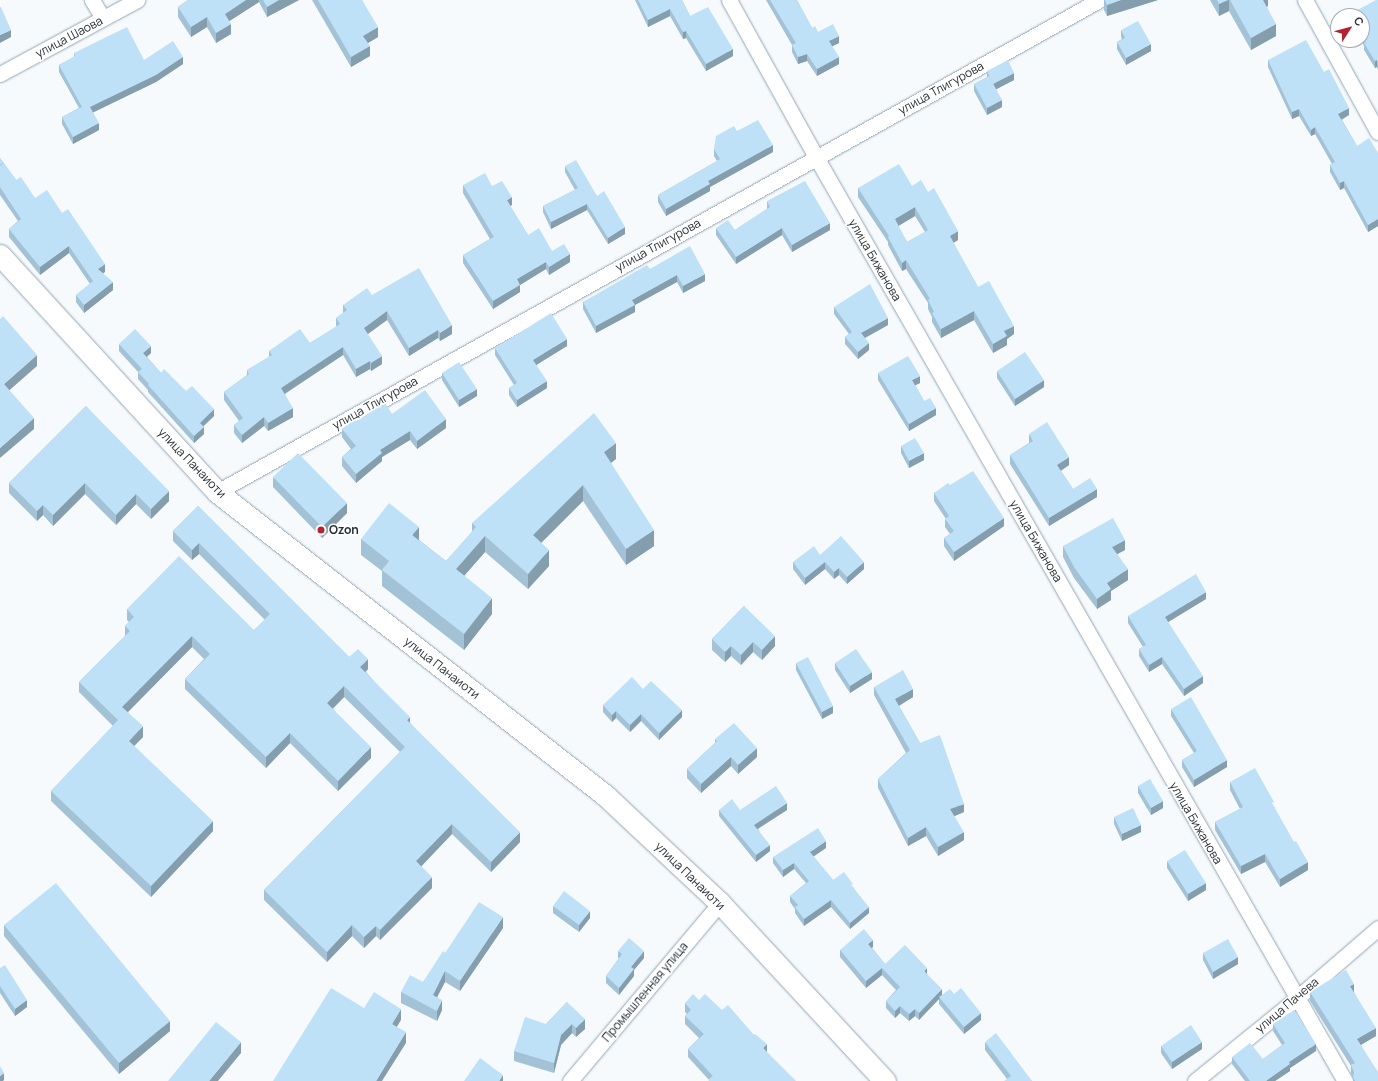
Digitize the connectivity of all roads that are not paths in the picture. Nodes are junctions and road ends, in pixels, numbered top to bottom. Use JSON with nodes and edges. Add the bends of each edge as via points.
{"nodes":[{"id":1,"x":92,"y":0,"type":"edge"},
{"id":2,"x":137,"y":0,"type":"edge"},
{"id":3,"x":729,"y":0,"type":"edge"},
{"id":4,"x":1099,"y":0,"type":"edge"},
{"id":5,"x":1305,"y":0,"type":"edge"},
{"id":6,"x":102,"y":18,"type":"junction"},
{"id":7,"x":0,"y":74,"type":"edge"},
{"id":8,"x":1378,"y":132,"type":"edge"},
{"id":9,"x":816,"y":157,"type":"junction"},
{"id":10,"x":0,"y":255,"type":"edge"},
{"id":11,"x":217,"y":492,"type":"junction"},
{"id":12,"x":720,"y":903,"type":"junction"},
{"id":13,"x":1378,"y":928,"type":"edge"},
{"id":14,"x":1297,"y":998,"type":"junction"},
{"id":15,"x":570,"y":1081,"type":"edge"},
{"id":16,"x":885,"y":1081,"type":"edge"},
{"id":17,"x":1195,"y":1081,"type":"edge"},
{"id":18,"x":1345,"y":1081,"type":"edge"}],
"edges":[{"from":1,"to":6,"type":"street"},
{"from":2,"to":6,"type":"street","name":"улица Шаова"},
{"from":3,"to":9,"type":"street","name":"улица Бижанова"},
{"from":4,"to":9,"type":"street","name":"улица Тлигурова"},
{"from":5,"to":8,"type":"street"},
{"from":6,"to":7,"type":"street","name":"улица Шаова"},
{"from":9,"to":11,"type":"street","name":"улица Тлигурова"},
{"from":9,"to":14,"type":"street","name":"улица Бижанова"},
{"from":10,"to":11,"type":"street","name":"улица Панаиоти"},
{"from":11,"to":12,"type":"street","name":"улица Панаиоти","via":[[606,796]]},
{"from":12,"to":15,"type":"street","name":"Промышленная улица"},
{"from":12,"to":16,"type":"street","name":"улица Панаиоти"},
{"from":13,"to":14,"type":"street","name":"улица Пачева"},
{"from":14,"to":17,"type":"street","name":"улица Пачева"},
{"from":14,"to":18,"type":"street","name":"улица Бижанова"}]}
